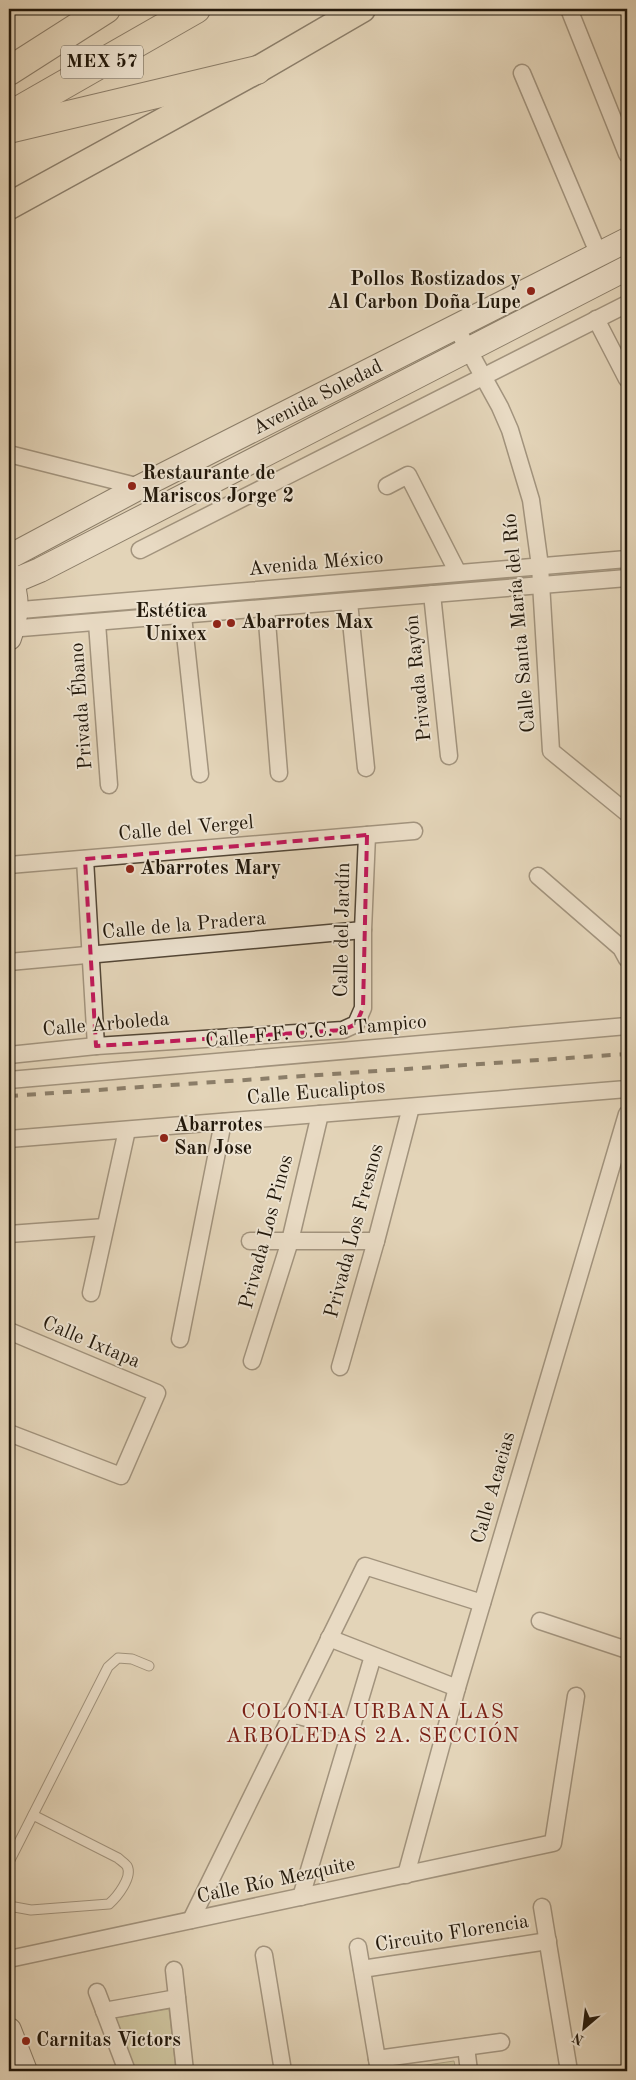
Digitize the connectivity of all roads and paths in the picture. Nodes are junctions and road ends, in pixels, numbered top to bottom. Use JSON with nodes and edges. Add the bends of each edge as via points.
{"nodes":[{"id":1,"x":106,"y":9,"type":"edge"},
{"id":2,"x":196,"y":9,"type":"edge"},
{"id":3,"x":362,"y":9,"type":"edge"},
{"id":4,"x":569,"y":9,"type":"edge"},
{"id":5,"x":77,"y":26,"type":"junction"},
{"id":6,"x":9,"y":62,"type":"edge"},
{"id":7,"x":258,"y":70,"type":"junction"},
{"id":8,"x":9,"y":71,"type":"edge"},
{"id":9,"x":522,"y":73,"type":"dead end"},
{"id":10,"x":9,"y":116,"type":"edge"},
{"id":11,"x":9,"y":129,"type":"edge"},
{"id":12,"x":627,"y":154,"type":"edge"},
{"id":13,"x":9,"y":206,"type":"edge"},
{"id":14,"x":627,"y":240,"type":"edge"},
{"id":15,"x":599,"y":255,"type":"junction"},
{"id":16,"x":627,"y":268,"type":"edge"},
{"id":17,"x":627,"y":304,"type":"edge"},
{"id":18,"x":596,"y":319,"type":"junction"},
{"id":19,"x":462,"y":339,"type":"junction"},
{"id":20,"x":483,"y":377,"type":"junction"},
{"id":21,"x":627,"y":379,"type":"edge"},
{"id":22,"x":9,"y":454,"type":"edge"},
{"id":23,"x":244,"y":465,"type":"junction"},
{"id":24,"x":387,"y":486,"type":"dead end"},
{"id":25,"x":140,"y":487,"type":"junction"},
{"id":26,"x":261,"y":488,"type":"junction"},
{"id":27,"x":140,"y":550,"type":"dead end"},
{"id":28,"x":9,"y":557,"type":"edge"},
{"id":29,"x":627,"y":559,"type":"edge"},
{"id":30,"x":540,"y":566,"type":"junction"},
{"id":31,"x":458,"y":574,"type":"junction"},
{"id":32,"x":627,"y":578,"type":"edge"},
{"id":33,"x":10,"y":580,"type":"edge"},
{"id":34,"x":541,"y":585,"type":"junction"},
{"id":35,"x":432,"y":594,"type":"junction"},
{"id":36,"x":349,"y":602,"type":"junction"},
{"id":37,"x":266,"y":609,"type":"junction"},
{"id":38,"x":183,"y":616,"type":"junction"},
{"id":39,"x":97,"y":623,"type":"junction"},
{"id":40,"x":11,"y":624,"type":"edge"},
{"id":41,"x":449,"y":756,"type":"dead end"},
{"id":42,"x":366,"y":768,"type":"dead end"},
{"id":43,"x":279,"y":773,"type":"dead end"},
{"id":44,"x":200,"y":774,"type":"dead end"},
{"id":45,"x":109,"y":785,"type":"dead end"},
{"id":46,"x":627,"y":813,"type":"edge"},
{"id":47,"x":414,"y":831,"type":"dead end"},
{"id":48,"x":367,"y":835,"type":"junction"},
{"id":49,"x":85,"y":859,"type":"junction"},
{"id":50,"x":9,"y":865,"type":"edge"},
{"id":51,"x":538,"y":876,"type":"dead end"},
{"id":52,"x":363,"y":930,"type":"junction"},
{"id":53,"x":91,"y":956,"type":"junction"},
{"id":54,"x":627,"y":959,"type":"edge"},
{"id":55,"x":9,"y":962,"type":"edge"},
{"id":56,"x":356,"y":1024,"type":"joint"},
{"id":57,"x":627,"y":1026,"type":"edge"},
{"id":58,"x":96,"y":1046,"type":"junction"},
{"id":59,"x":9,"y":1055,"type":"edge"},
{"id":60,"x":9,"y":1080,"type":"edge"},
{"id":61,"x":627,"y":1089,"type":"edge"},
{"id":62,"x":411,"y":1106,"type":"junction"},
{"id":63,"x":320,"y":1114,"type":"junction"},
{"id":64,"x":627,"y":1114,"type":"edge"},
{"id":65,"x":223,"y":1122,"type":"junction"},
{"id":66,"x":127,"y":1130,"type":"junction"},
{"id":67,"x":9,"y":1139,"type":"edge"},
{"id":68,"x":105,"y":1227,"type":"junction"},
{"id":69,"x":9,"y":1234,"type":"edge"},
{"id":70,"x":250,"y":1241,"type":"dead end"},
{"id":71,"x":290,"y":1241,"type":"junction"},
{"id":72,"x":376,"y":1241,"type":"junction"},
{"id":73,"x":91,"y":1292,"type":"dead end"},
{"id":74,"x":9,"y":1331,"type":"edge"},
{"id":75,"x":180,"y":1339,"type":"dead end"},
{"id":76,"x":252,"y":1361,"type":"dead end"},
{"id":77,"x":340,"y":1367,"type":"dead end"},
{"id":78,"x":9,"y":1433,"type":"edge"},
{"id":79,"x":482,"y":1603,"type":"junction"},
{"id":80,"x":540,"y":1621,"type":"dead end"},
{"id":81,"x":329,"y":1638,"type":"junction"},
{"id":82,"x":627,"y":1650,"type":"edge"},
{"id":83,"x":373,"y":1656,"type":"junction"},
{"id":84,"x":149,"y":1666,"type":"dead end"},
{"id":85,"x":457,"y":1688,"type":"junction"},
{"id":86,"x":576,"y":1696,"type":"dead end"},
{"id":87,"x":292,"y":1714,"type":"junction"},
{"id":88,"x":350,"y":1729,"type":"junction"},
{"id":89,"x":33,"y":1815,"type":"junction"},
{"id":90,"x":9,"y":1862,"type":"edge"},
{"id":91,"x":406,"y":1875,"type":"junction"},
{"id":92,"x":300,"y":1897,"type":"junction"},
{"id":93,"x":9,"y":1906,"type":"edge"},
{"id":94,"x":542,"y":1907,"type":"dead end"},
{"id":95,"x":191,"y":1920,"type":"junction"},
{"id":96,"x":548,"y":1940,"type":"junction"},
{"id":97,"x":358,"y":1947,"type":"dead end"},
{"id":98,"x":264,"y":1955,"type":"dead end"},
{"id":99,"x":9,"y":1960,"type":"edge"},
{"id":100,"x":362,"y":1969,"type":"junction"},
{"id":101,"x":174,"y":1970,"type":"dead end"},
{"id":102,"x":97,"y":1992,"type":"dead end"},
{"id":103,"x":177,"y":1998,"type":"junction"},
{"id":104,"x":104,"y":2011,"type":"junction"},
{"id":105,"x":9,"y":2034,"type":"edge"},
{"id":106,"x":501,"y":2042,"type":"dead end"},
{"id":107,"x":466,"y":2047,"type":"junction"},
{"id":108,"x":378,"y":2065,"type":"edge"},
{"id":109,"x":25,"y":2071,"type":"edge"},
{"id":110,"x":127,"y":2071,"type":"edge"},
{"id":111,"x":185,"y":2071,"type":"edge"},
{"id":112,"x":283,"y":2071,"type":"edge"},
{"id":113,"x":469,"y":2071,"type":"edge"},
{"id":114,"x":569,"y":2071,"type":"edge"}],
"edges":[{"from":1,"to":5,"type":"highway","number":"MEX 57"},
{"from":2,"to":10,"type":"highway","number":"MEX 57"},
{"from":3,"to":7,"type":"main road"},
{"from":4,"to":12,"type":"street"},
{"from":5,"to":6,"type":"highway"},
{"from":5,"to":8,"type":"highway","number":"MEX 57"},
{"from":7,"to":11,"type":"highway"},
{"from":7,"to":13,"type":"main road"},
{"from":9,"to":15,"type":"street"},
{"from":14,"to":15,"type":"street","name":"Avenida Soledad"},
{"from":15,"to":19,"type":"street","name":"Avenida Soledad"},
{"from":16,"to":19,"type":"street","name":"Avenida Soledad"},
{"from":17,"to":18,"type":"street"},
{"from":18,"to":20,"type":"street"},
{"from":18,"to":21,"type":"street"},
{"from":19,"to":20,"type":"street","name":"Calle Santa María del Río"},
{"from":19,"to":23,"type":"street","name":"Avenida Soledad"},
{"from":19,"to":25,"type":"street","name":"Avenida Soledad"},
{"from":20,"to":26,"type":"street"},
{"from":20,"to":30,"type":"street","name":"Calle Santa María del Río","via":[[500,407],[522,467],[536,529]]},
{"from":22,"to":25,"type":"street"},
{"from":23,"to":26,"type":"street"},
{"from":23,"to":33,"type":"street","name":"Avenida Soledad"},
{"from":24,"to":31,"type":"street","via":[[408,475]]},
{"from":25,"to":28,"type":"street","name":"Avenida Soledad"},
{"from":26,"to":27,"type":"street"},
{"from":29,"to":30,"type":"street","name":"Avenida México"},
{"from":30,"to":31,"type":"street","name":"Avenida México"},
{"from":30,"to":34,"type":"street","name":"Calle Santa María del Río"},
{"from":31,"to":40,"type":"street","name":"Avenida México"},
{"from":32,"to":34,"type":"street","name":"Avenida México"},
{"from":33,"to":40,"type":"street","via":[[17,597]]},
{"from":34,"to":35,"type":"street","name":"Avenida México"},
{"from":34,"to":46,"type":"street","name":"Calle Santa María del Río","via":[[551,751]]},
{"from":35,"to":36,"type":"street","name":"Avenida México"},
{"from":35,"to":41,"type":"street","name":"Privada Rayón"},
{"from":36,"to":37,"type":"street","name":"Avenida México"},
{"from":36,"to":42,"type":"street"},
{"from":37,"to":38,"type":"street","name":"Avenida México"},
{"from":37,"to":43,"type":"street"},
{"from":38,"to":39,"type":"street","name":"Avenida México"},
{"from":38,"to":44,"type":"street"},
{"from":39,"to":40,"type":"street","name":"Avenida México"},
{"from":39,"to":45,"type":"street","name":"Privada Ébano"},
{"from":47,"to":48,"type":"street","name":"Calle del Vergel"},
{"from":48,"to":49,"type":"street","name":"Calle del Vergel"},
{"from":48,"to":52,"type":"street","name":"Calle del Jardín"},
{"from":49,"to":50,"type":"street","name":"Calle del Vergel"},
{"from":49,"to":53,"type":"street"},
{"from":51,"to":54,"type":"street","via":[[621,948]]},
{"from":52,"to":53,"type":"street","name":"Calle de la Pradera"},
{"from":52,"to":56,"type":"street","name":"Calle del Jardín","via":[[363,1008]]},
{"from":53,"to":55,"type":"street","name":"Calle de la Pradera"},
{"from":53,"to":58,"type":"street"},
{"from":56,"to":58,"type":"street","name":"Calle Arboleda","via":[[342,1030]]},
{"from":57,"to":60,"type":"street","name":"Calle F.F. C.C. a Tampico"},
{"from":58,"to":59,"type":"street","name":"Calle Arboleda"},
{"from":61,"to":62,"type":"street","name":"Calle Eucaliptos"},
{"from":62,"to":63,"type":"street","name":"Calle Eucaliptos"},
{"from":62,"to":72,"type":"street","name":"Privada Los Fresnos"},
{"from":63,"to":65,"type":"street","name":"Calle Eucaliptos"},
{"from":63,"to":71,"type":"street","name":"Privada Los Pinos"},
{"from":64,"to":79,"type":"street","name":"Calle Acacias"},
{"from":65,"to":66,"type":"street","name":"Calle Eucaliptos"},
{"from":65,"to":75,"type":"street"},
{"from":66,"to":67,"type":"street","name":"Calle Eucaliptos"},
{"from":66,"to":68,"type":"street"},
{"from":68,"to":69,"type":"street"},
{"from":68,"to":73,"type":"street"},
{"from":70,"to":71,"type":"street"},
{"from":71,"to":72,"type":"street"},
{"from":71,"to":76,"type":"street","name":"Privada Los Pinos"},
{"from":72,"to":77,"type":"street","name":"Privada Los Fresnos"},
{"from":74,"to":78,"type":"street","name":"Calle Ixtapa","via":[[157,1393],[121,1476]]},
{"from":79,"to":81,"type":"street","via":[[364,1566]]},
{"from":79,"to":85,"type":"street","name":"Calle Acacias"},
{"from":80,"to":82,"type":"street"},
{"from":81,"to":83,"type":"street"},
{"from":81,"to":87,"type":"street"},
{"from":83,"to":85,"type":"street"},
{"from":83,"to":88,"type":"street"},
{"from":84,"to":89,"type":"lane","via":[[132,1659],[118,1658],[108,1667]]},
{"from":85,"to":91,"type":"street","name":"Calle Acacias"},
{"from":86,"to":91,"type":"street","name":"Calle Río Mezquite","via":[[553,1844]]},
{"from":87,"to":88,"type":"street"},
{"from":87,"to":95,"type":"street"},
{"from":88,"to":92,"type":"street"},
{"from":89,"to":90,"type":"lane"},
{"from":89,"to":93,"type":"lane","via":[[118,1858],[127,1865],[128,1873],[118,1897],[109,1904],[31,1910]]},
{"from":91,"to":92,"type":"street","name":"Calle Río Mezquite"},
{"from":92,"to":95,"type":"street","name":"Calle Río Mezquite"},
{"from":94,"to":96,"type":"street","name":"Circuito Florencia"},
{"from":95,"to":99,"type":"street","name":"Calle Río Mezquite"},
{"from":96,"to":100,"type":"street","name":"Circuito Florencia"},
{"from":96,"to":114,"type":"street","name":"Circuito Florencia"},
{"from":97,"to":100,"type":"street","name":"Circuito Florencia"},
{"from":98,"to":112,"type":"street"},
{"from":100,"to":108,"type":"street","name":"Circuito Florencia"},
{"from":101,"to":103,"type":"street"},
{"from":102,"to":104,"type":"street"},
{"from":103,"to":104,"type":"street"},
{"from":103,"to":111,"type":"street"},
{"from":104,"to":110,"type":"street"},
{"from":105,"to":109,"type":"street"},
{"from":106,"to":107,"type":"street"},
{"from":107,"to":108,"type":"street"},
{"from":107,"to":113,"type":"street"}]}
